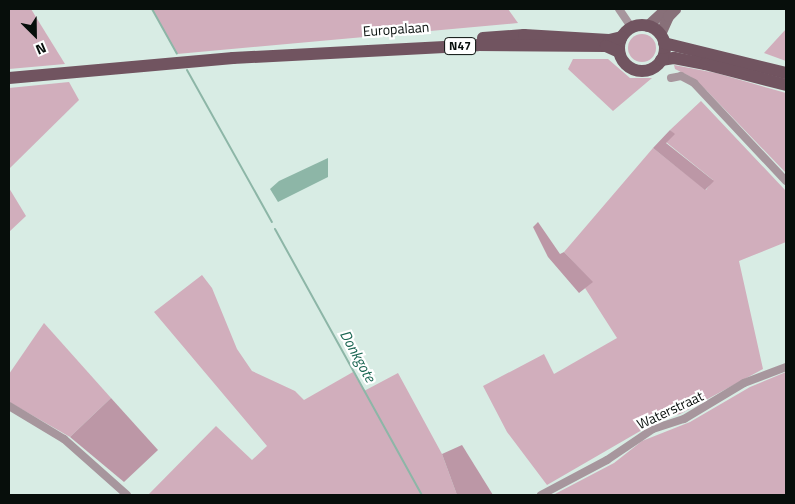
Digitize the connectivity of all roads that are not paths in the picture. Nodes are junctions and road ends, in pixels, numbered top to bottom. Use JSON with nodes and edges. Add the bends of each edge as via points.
{"nodes":[{"id":1,"x":619,"y":9,"type":"edge"},
{"id":2,"x":666,"y":9,"type":"edge"},
{"id":3,"x":675,"y":9,"type":"edge"},
{"id":4,"x":647,"y":26,"type":"junction"},
{"id":5,"x":632,"y":28,"type":"junction"},
{"id":6,"x":622,"y":37,"type":"junction"},
{"id":7,"x":662,"y":39,"type":"junction"},
{"id":8,"x":619,"y":52,"type":"junction"},
{"id":9,"x":233,"y":58,"type":"junction"},
{"id":10,"x":661,"y":60,"type":"junction"},
{"id":11,"x":786,"y":74,"type":"edge"},
{"id":12,"x":9,"y":78,"type":"edge"},
{"id":13,"x":671,"y":78,"type":"dead end"},
{"id":14,"x":786,"y":85,"type":"edge"},
{"id":15,"x":786,"y":181,"type":"edge"},
{"id":16,"x":786,"y":367,"type":"edge"},
{"id":17,"x":9,"y":406,"type":"edge"},
{"id":18,"x":128,"y":495,"type":"edge"},
{"id":19,"x":541,"y":495,"type":"edge"}],
"edges":[{"from":1,"to":5,"type":"street"},
{"from":2,"to":4,"type":"main road"},
{"from":3,"to":7,"type":"main road","via":[[668,16]]},
{"from":4,"to":5,"type":"main road"},
{"from":4,"to":7,"type":"main road"},
{"from":5,"to":6,"type":"main road"},
{"from":6,"to":8,"type":"main road"},
{"from":6,"to":9,"type":"main road","name":"Europalaan","number":"N47","via":[[609,40],[524,35]]},
{"from":7,"to":10,"type":"main road"},
{"from":7,"to":11,"type":"main road"},
{"from":8,"to":9,"type":"main road","name":"Europalaan","number":"N47","via":[[606,46],[478,45]]},
{"from":8,"to":10,"type":"main road","via":[[622,60],[634,70],[649,70]]},
{"from":9,"to":12,"type":"main road","name":"Europalaan","number":"N47"},
{"from":10,"to":14,"type":"main road","via":[[674,58],[698,62]]},
{"from":13,"to":15,"type":"street","via":[[681,76],[694,83]]},
{"from":16,"to":19,"type":"street","name":"Waterstraat","via":[[744,383],[684,419],[653,429],[607,460]]},
{"from":17,"to":18,"type":"street","via":[[64,439]]}]}
